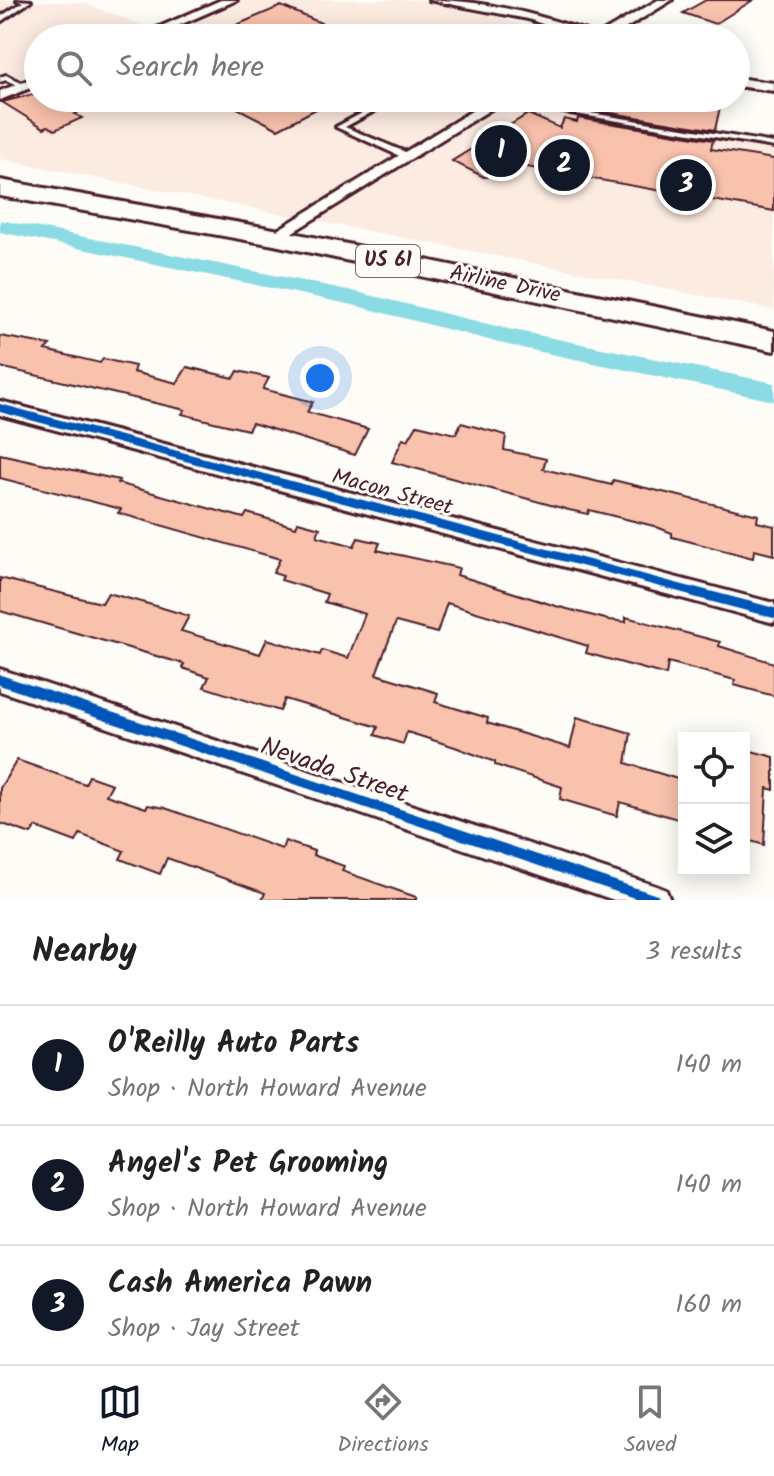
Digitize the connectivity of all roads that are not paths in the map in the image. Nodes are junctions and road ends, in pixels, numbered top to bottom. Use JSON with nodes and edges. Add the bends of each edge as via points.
{"nodes":[{"id":1,"x":20,"y":0,"type":"edge"},
{"id":2,"x":231,"y":0,"type":"edge"},
{"id":3,"x":435,"y":0,"type":"edge"},
{"id":4,"x":666,"y":0,"type":"edge"},
{"id":5,"x":0,"y":20,"type":"edge"},
{"id":6,"x":174,"y":24,"type":"edge"},
{"id":7,"x":554,"y":24,"type":"edge"},
{"id":8,"x":625,"y":24,"type":"edge"},
{"id":9,"x":3,"y":78,"type":"edge"},
{"id":10,"x":750,"y":84,"type":"edge"},
{"id":11,"x":23,"y":86,"type":"joint"},
{"id":12,"x":774,"y":87,"type":"edge"},
{"id":13,"x":0,"y":96,"type":"edge"},
{"id":14,"x":368,"y":112,"type":"edge"},
{"id":15,"x":480,"y":112,"type":"edge"},
{"id":16,"x":578,"y":112,"type":"edge"},
{"id":17,"x":774,"y":145,"type":"edge"},
{"id":18,"x":407,"y":156,"type":"junction"},
{"id":19,"x":0,"y":171,"type":"edge"},
{"id":20,"x":0,"y":188,"type":"edge"},
{"id":21,"x":283,"y":232,"type":"junction"},
{"id":22,"x":774,"y":325,"type":"edge"},
{"id":23,"x":774,"y":341,"type":"edge"},
{"id":24,"x":0,"y":408,"type":"edge"},
{"id":25,"x":774,"y":613,"type":"edge"},
{"id":26,"x":0,"y":680,"type":"edge"},
{"id":27,"x":656,"y":900,"type":"edge"}],
"edges":[{"from":1,"to":5,"type":"lane","via":[[28,1]]},
{"from":2,"to":6,"type":"street"},
{"from":3,"to":7,"type":"street"},
{"from":4,"to":8,"type":"street"},
{"from":9,"to":11,"type":"lane"},
{"from":10,"to":12,"type":"street"},
{"from":11,"to":13,"type":"street"},
{"from":14,"to":18,"type":"lane","via":[[339,127]]},
{"from":15,"to":18,"type":"street"},
{"from":16,"to":17,"type":"lane"},
{"from":18,"to":21,"type":"street"},
{"from":19,"to":21,"type":"highway","name":"Airline Drive","number":"US 61"},
{"from":20,"to":21,"type":"highway","name":"Airline Drive","number":"US 61"},
{"from":21,"to":22,"type":"highway","name":"Airline Drive","number":"US 61"},
{"from":21,"to":23,"type":"highway","name":"Airline Drive","number":"US 61"},
{"from":24,"to":25,"type":"street","name":"Macon Street"},
{"from":26,"to":27,"type":"street","name":"Nevada Street"}]}
